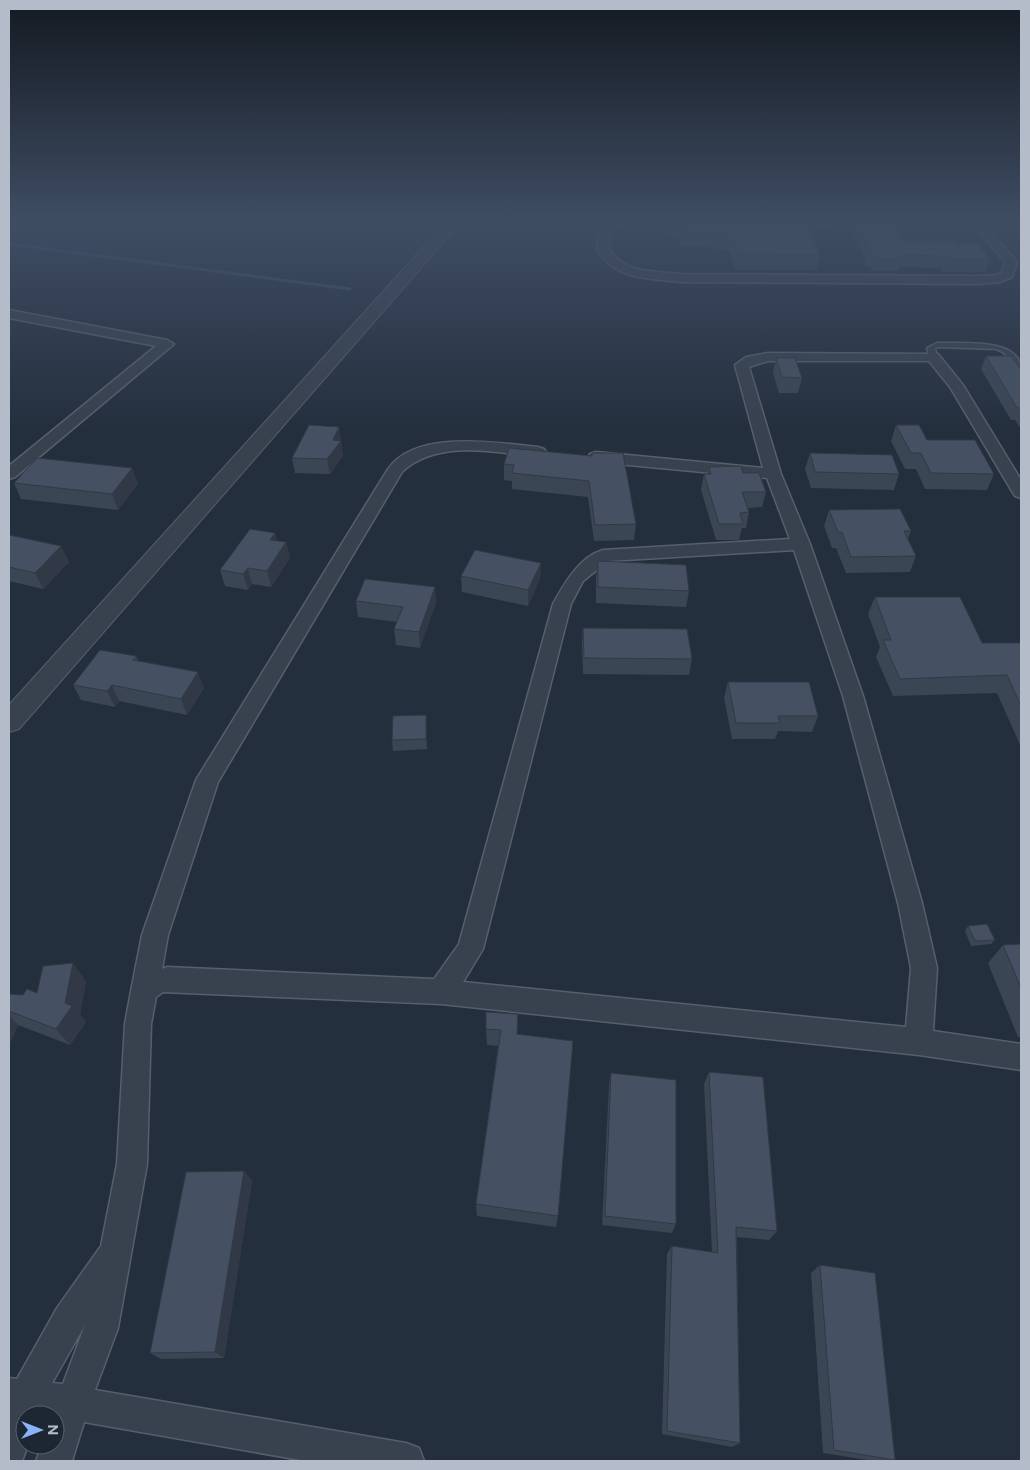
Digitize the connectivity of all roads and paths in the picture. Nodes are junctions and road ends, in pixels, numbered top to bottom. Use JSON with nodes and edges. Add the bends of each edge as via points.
{"nodes":[{"id":1,"x":393,"y":291,"type":"edge"},
{"id":2,"x":9,"y":314,"type":"edge"},
{"id":3,"x":1012,"y":356,"type":"junction"},
{"id":4,"x":1021,"y":356,"type":"edge"},
{"id":5,"x":933,"y":357,"type":"junction"},
{"id":6,"x":1021,"y":368,"type":"edge"},
{"id":7,"x":259,"y":443,"type":"dead end"},
{"id":8,"x":549,"y":453,"type":"edge"},
{"id":9,"x":578,"y":456,"type":"edge"},
{"id":10,"x":9,"y":474,"type":"edge"},
{"id":11,"x":773,"y":474,"type":"junction"},
{"id":12,"x":1021,"y":493,"type":"edge"},
{"id":13,"x":176,"y":536,"type":"junction"},
{"id":14,"x":801,"y":544,"type":"junction"},
{"id":15,"x":9,"y":722,"type":"edge"},
{"id":16,"x":144,"y":991,"type":"junction"},
{"id":17,"x":441,"y":992,"type":"junction"},
{"id":18,"x":919,"y":1042,"type":"junction"},
{"id":19,"x":1021,"y":1057,"type":"edge"},
{"id":20,"x":115,"y":1252,"type":"junction"},
{"id":21,"x":18,"y":1396,"type":"edge"},
{"id":22,"x":72,"y":1403,"type":"junction"},
{"id":23,"x":9,"y":1449,"type":"edge"},
{"id":24,"x":54,"y":1461,"type":"edge"},
{"id":25,"x":406,"y":1461,"type":"edge"}],
"edges":[{"from":1,"to":13,"type":"street"},
{"from":2,"to":10,"type":"street","via":[[167,344]]},
{"from":3,"to":4,"type":"lane"},
{"from":3,"to":5,"type":"lane","via":[[996,347],[949,344],[931,348]]},
{"from":3,"to":6,"type":"lane"},
{"from":5,"to":11,"type":"street","via":[[768,357],[742,365]]},
{"from":5,"to":12,"type":"street","via":[[956,385]]},
{"from":7,"to":13,"type":"street"},
{"from":8,"to":16,"type":"street","via":[[482,447],[438,448],[413,455],[396,469],[207,780],[155,935]]},
{"from":9,"to":11,"type":"street"},
{"from":11,"to":14,"type":"street"},
{"from":13,"to":15,"type":"street"},
{"from":14,"to":17,"type":"street","via":[[603,556],[576,578],[562,604],[470,949]]},
{"from":14,"to":18,"type":"street","via":[[853,696],[910,903],[924,968]]},
{"from":16,"to":17,"type":"street","via":[[167,979]]},
{"from":16,"to":20,"type":"street","via":[[137,1036],[132,1164]]},
{"from":17,"to":18,"type":"street"},
{"from":18,"to":19,"type":"street"},
{"from":20,"to":21,"type":"street"},
{"from":20,"to":22,"type":"street","via":[[102,1328]]},
{"from":21,"to":22,"type":"street"},
{"from":21,"to":23,"type":"street"},
{"from":22,"to":24,"type":"street"},
{"from":22,"to":25,"type":"street"}]}
